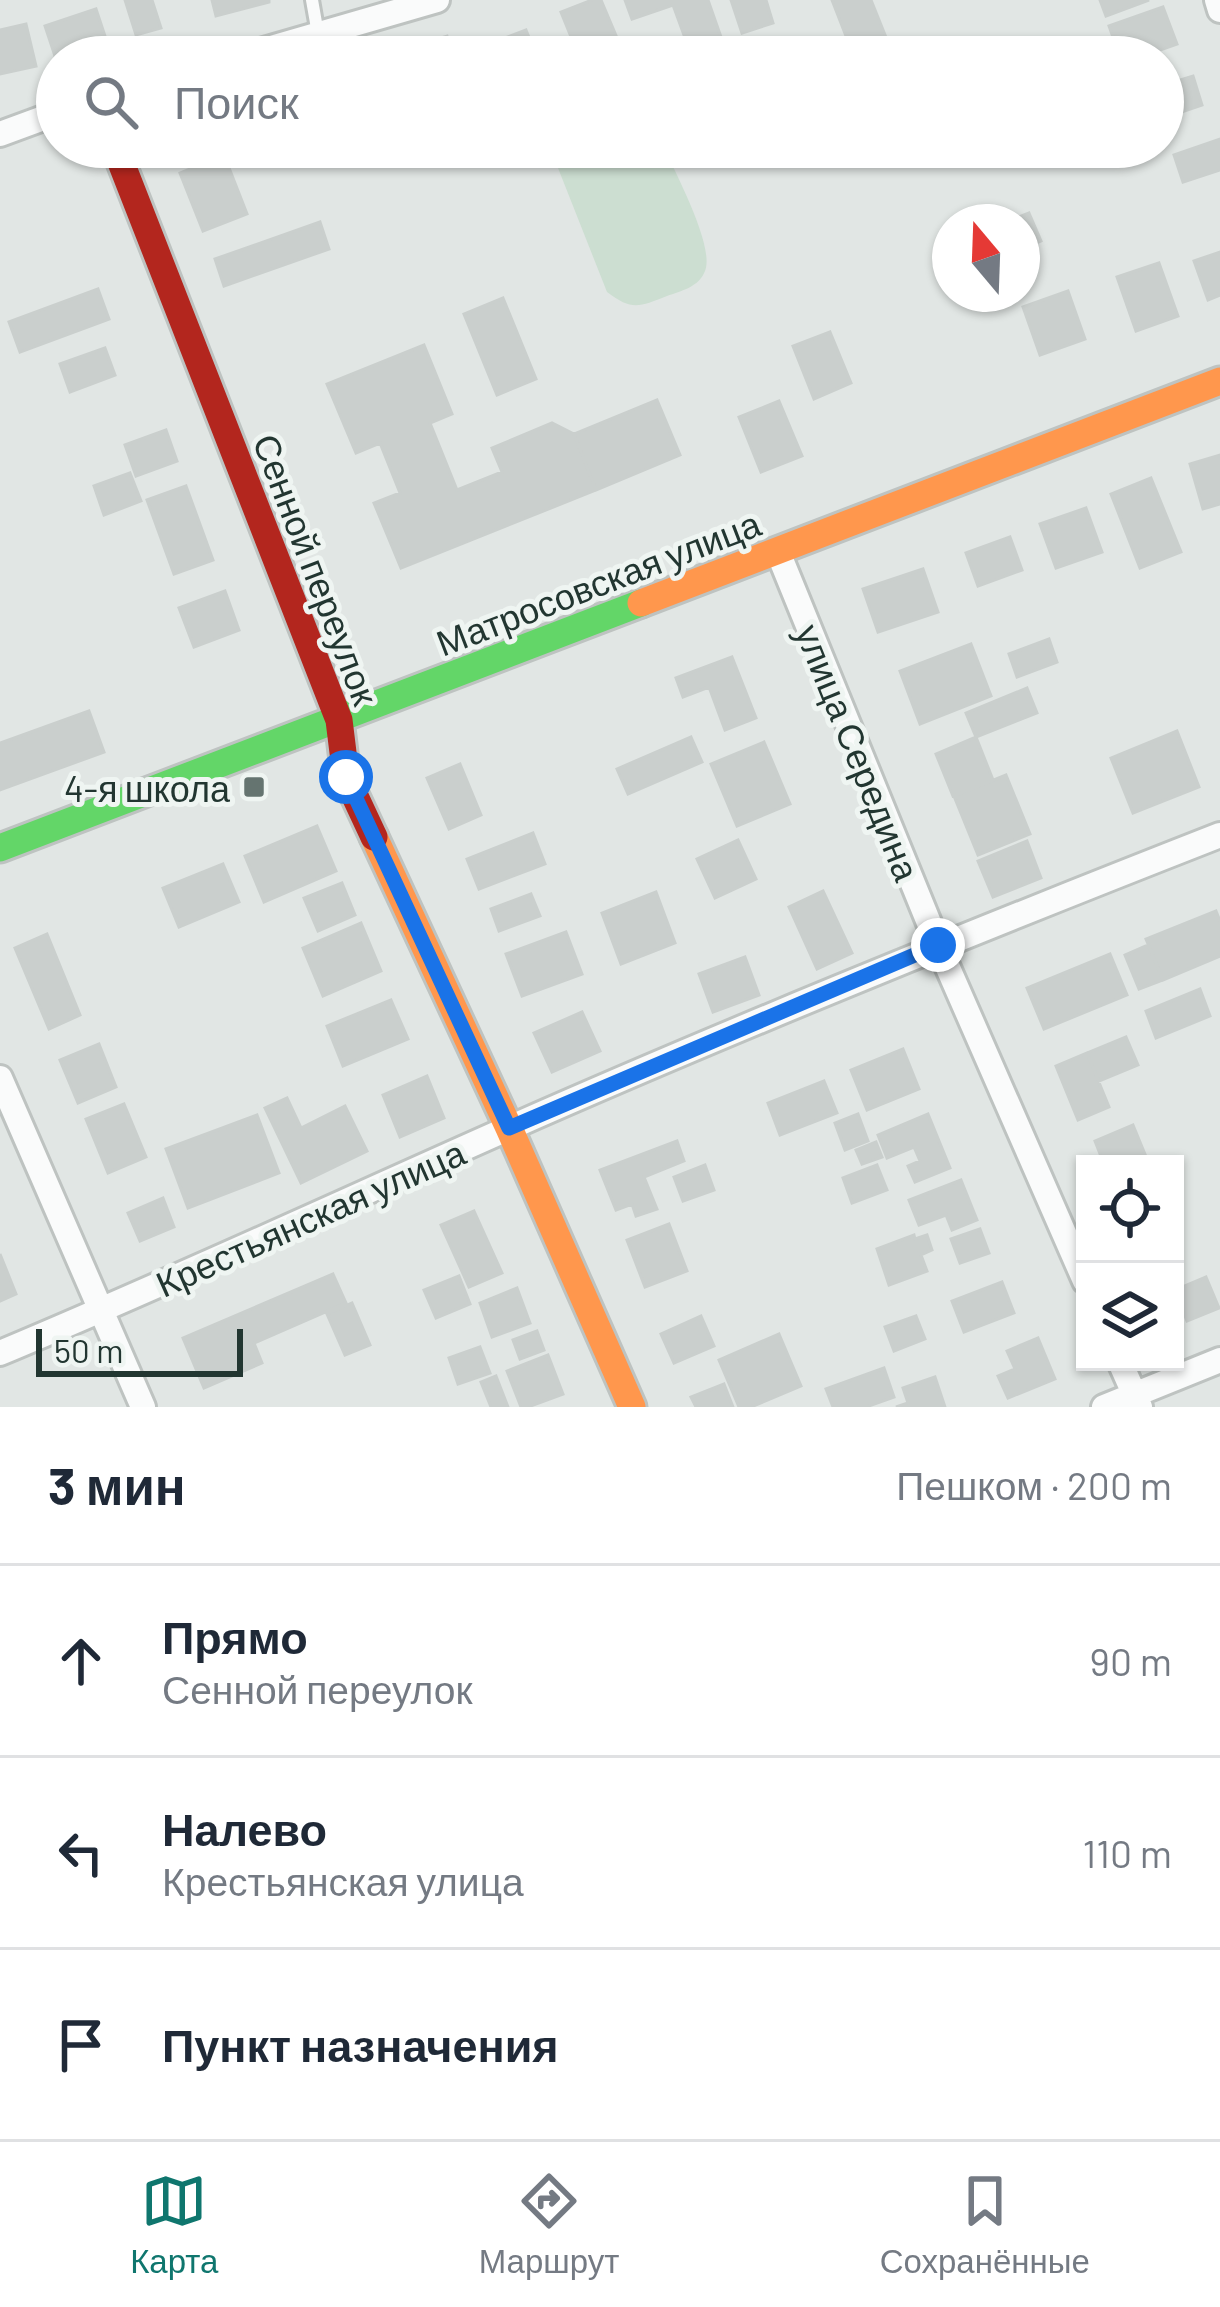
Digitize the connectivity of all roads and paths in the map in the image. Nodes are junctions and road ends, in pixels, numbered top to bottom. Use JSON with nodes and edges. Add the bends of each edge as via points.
{"nodes":[{"id":1,"x":312,"y":0,"type":"edge"},
{"id":2,"x":437,"y":0,"type":"edge"},
{"id":3,"x":1216,"y":0,"type":"edge"},
{"id":4,"x":1220,"y":10,"type":"edge"},
{"id":5,"x":319,"y":34,"type":"junction"},
{"id":6,"x":312,"y":36,"type":"edge"},
{"id":7,"x":36,"y":121,"type":"edge"},
{"id":8,"x":0,"y":134,"type":"edge"},
{"id":9,"x":123,"y":168,"type":"edge"},
{"id":10,"x":1220,"y":381,"type":"edge"},
{"id":11,"x":778,"y":552,"type":"junction"},
{"id":12,"x":339,"y":720,"type":"junction"},
{"id":13,"x":1220,"y":835,"type":"edge"},
{"id":14,"x":0,"y":848,"type":"edge"},
{"id":15,"x":938,"y":945,"type":"junction"},
{"id":16,"x":0,"y":1078,"type":"edge"},
{"id":17,"x":509,"y":1128,"type":"junction"},
{"id":18,"x":1077,"y":1263,"type":"edge"},
{"id":19,"x":102,"y":1310,"type":"junction"},
{"id":20,"x":0,"y":1353,"type":"edge"},
{"id":21,"x":1220,"y":1360,"type":"edge"},
{"id":22,"x":1124,"y":1371,"type":"edge"},
{"id":23,"x":1137,"y":1401,"type":"edge"},
{"id":24,"x":143,"y":1407,"type":"edge"},
{"id":25,"x":632,"y":1407,"type":"edge"},
{"id":26,"x":1104,"y":1407,"type":"edge"}],
"edges":[{"from":1,"to":5,"type":"lane"},
{"from":2,"to":5,"type":"street"},
{"from":3,"to":4,"type":"street"},
{"from":5,"to":6,"type":"street"},
{"from":7,"to":8,"type":"street"},
{"from":9,"to":12,"type":"main road","name":"Сенной переулок"},
{"from":10,"to":11,"type":"main road","name":"Матросовская улица"},
{"from":11,"to":12,"type":"main road","name":"Матросовская улица"},
{"from":11,"to":15,"type":"street","name":"улица Середина"},
{"from":12,"to":14,"type":"main road","name":"Матросовская улица"},
{"from":12,"to":17,"type":"main road","name":"Сенной переулок","via":[[346,777]]},
{"from":13,"to":15,"type":"street","name":"Крестьянская улица"},
{"from":15,"to":17,"type":"street","name":"Крестьянская улица"},
{"from":15,"to":18,"type":"street","name":"улица Середина"},
{"from":16,"to":19,"type":"street"},
{"from":17,"to":19,"type":"street","name":"Крестьянская улица"},
{"from":17,"to":25,"type":"main road","name":"Сенной переулок"},
{"from":19,"to":20,"type":"street","name":"Крестьянская улица"},
{"from":19,"to":24,"type":"street"},
{"from":21,"to":23,"type":"street"},
{"from":22,"to":23,"type":"street"},
{"from":23,"to":26,"type":"street"}]}
